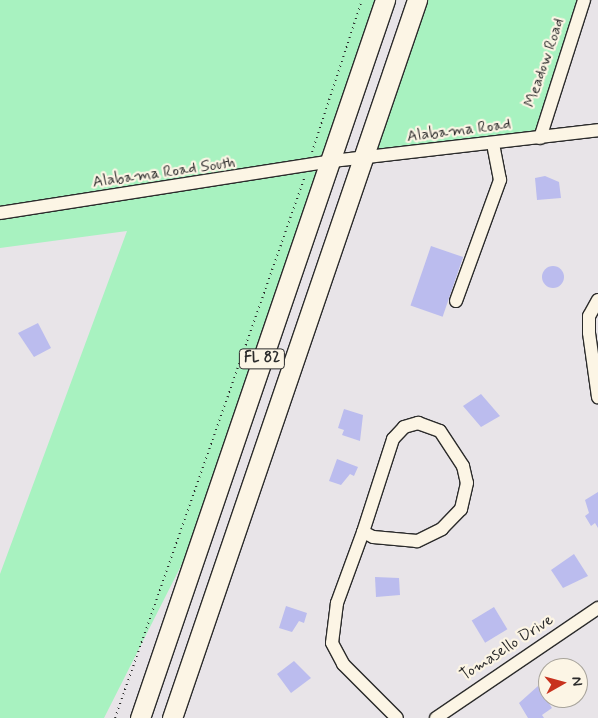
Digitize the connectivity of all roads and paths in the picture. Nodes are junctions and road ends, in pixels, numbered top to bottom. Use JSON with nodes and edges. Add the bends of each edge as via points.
{"nodes":[{"id":1,"x":362,"y":0,"type":"edge"},
{"id":2,"x":385,"y":0,"type":"edge"},
{"id":3,"x":417,"y":0,"type":"edge"},
{"id":4,"x":584,"y":0,"type":"edge"},
{"id":5,"x":594,"y":130,"type":"edge"},
{"id":6,"x":540,"y":138,"type":"junction"},
{"id":7,"x":493,"y":144,"type":"junction"},
{"id":8,"x":311,"y":158,"type":"dead end"},
{"id":9,"x":363,"y":158,"type":"junction"},
{"id":10,"x":332,"y":161,"type":"junction"},
{"id":11,"x":298,"y":198,"type":"dead end"},
{"id":12,"x":0,"y":213,"type":"edge"},
{"id":13,"x":598,"y":300,"type":"edge"},
{"id":14,"x":456,"y":301,"type":"dead end"},
{"id":15,"x":598,"y":397,"type":"edge"},
{"id":16,"x":363,"y":532,"type":"junction"},
{"id":17,"x":598,"y":608,"type":"edge"},
{"id":18,"x":115,"y":718,"type":"edge"},
{"id":19,"x":140,"y":718,"type":"edge"},
{"id":20,"x":172,"y":718,"type":"edge"},
{"id":21,"x":397,"y":718,"type":"edge"},
{"id":22,"x":436,"y":718,"type":"edge"}],
"edges":[{"from":1,"to":8,"type":"path"},
{"from":2,"to":10,"type":"highway","number":"FL 82"},
{"from":3,"to":9,"type":"highway","number":"FL 82"},
{"from":4,"to":6,"type":"street","name":"Meadow Road"},
{"from":5,"to":6,"type":"street","name":"Alabama Road"},
{"from":6,"to":7,"type":"street","name":"Alabama Road"},
{"from":7,"to":9,"type":"street","name":"Alabama Road"},
{"from":7,"to":14,"type":"street","via":[[500,180]]},
{"from":9,"to":10,"type":"street","name":"Alabama Road"},
{"from":9,"to":20,"type":"highway","number":"FL 82"},
{"from":10,"to":12,"type":"street","name":"Alabama Road South"},
{"from":10,"to":19,"type":"highway","number":"FL 82"},
{"from":11,"to":18,"type":"path"},
{"from":13,"to":15,"type":"street","via":[[589,316]]},
{"from":16,"to":16,"type":"street","via":[[393,439],[404,427],[418,423],[440,430],[463,466],[467,484],[461,509],[442,529],[417,541],[389,542]]},
{"from":16,"to":21,"type":"street","via":[[334,614],[332,643],[343,664]]},
{"from":17,"to":22,"type":"street","name":"Tomasello Drive"}]}
